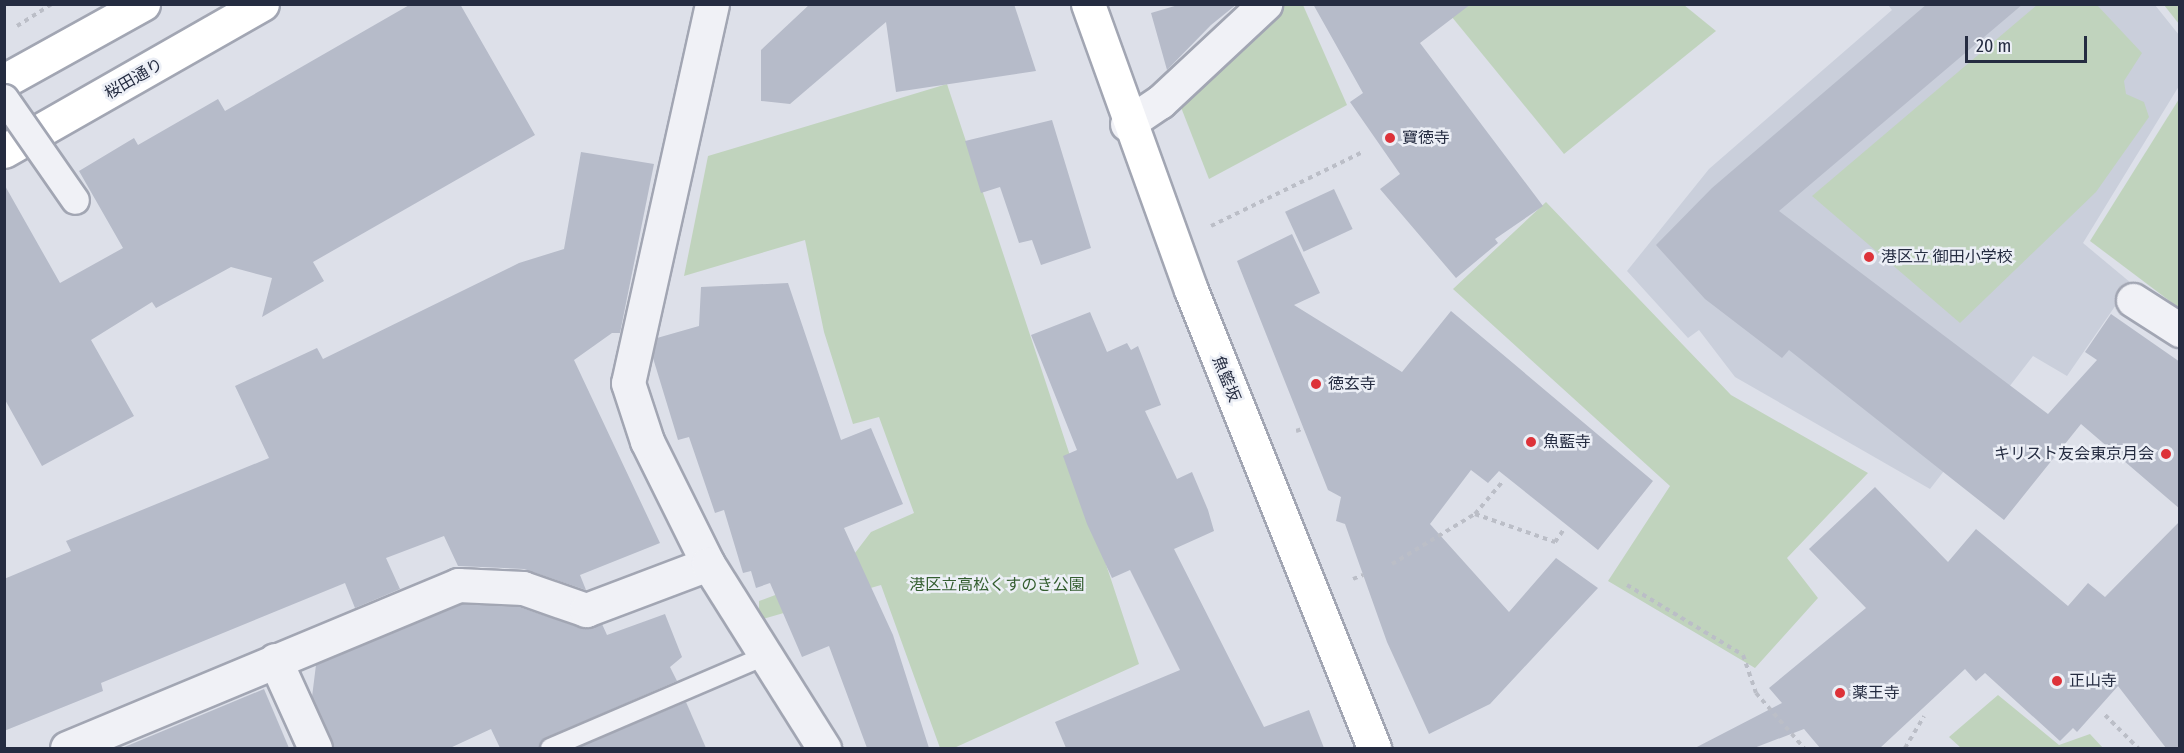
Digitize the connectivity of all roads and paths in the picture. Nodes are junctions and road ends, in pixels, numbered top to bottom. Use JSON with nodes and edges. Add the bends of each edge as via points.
{"nodes":[{"id":1,"x":52,"y":4,"type":"edge"},
{"id":2,"x":143,"y":4,"type":"edge"},
{"id":3,"x":262,"y":4,"type":"edge"},
{"id":4,"x":712,"y":4,"type":"edge"},
{"id":5,"x":1088,"y":4,"type":"edge"},
{"id":6,"x":1265,"y":4,"type":"edge"},
{"id":7,"x":17,"y":26,"type":"dead end"},
{"id":8,"x":7,"y":83,"type":"edge"},
{"id":9,"x":1127,"y":124,"type":"junction"},
{"id":10,"x":4,"y":150,"type":"edge"},
{"id":11,"x":1363,"y":152,"type":"dead end"},
{"id":12,"x":75,"y":200,"type":"dead end"},
{"id":13,"x":1212,"y":226,"type":"dead end"},
{"id":14,"x":2133,"y":300,"type":"dead end"},
{"id":15,"x":2180,"y":330,"type":"edge"},
{"id":16,"x":1302,"y":429,"type":"dead end"},
{"id":17,"x":1296,"y":431,"type":"dead end"},
{"id":18,"x":1503,"y":481,"type":"dead end"},
{"id":19,"x":1475,"y":514,"type":"junction"},
{"id":20,"x":1564,"y":529,"type":"dead end"},
{"id":21,"x":708,"y":564,"type":"junction"},
{"id":22,"x":1392,"y":564,"type":"dead end"},
{"id":23,"x":1363,"y":575,"type":"dead end"},
{"id":24,"x":1353,"y":579,"type":"dead end"},
{"id":25,"x":1627,"y":585,"type":"dead end"},
{"id":26,"x":762,"y":657,"type":"junction"},
{"id":27,"x":275,"y":660,"type":"junction"},
{"id":28,"x":2104,"y":715,"type":"dead end"},
{"id":29,"x":1924,"y":716,"type":"dead end"},
{"id":30,"x":67,"y":748,"type":"edge"},
{"id":31,"x":315,"y":748,"type":"edge"},
{"id":32,"x":550,"y":748,"type":"edge"},
{"id":33,"x":824,"y":748,"type":"edge"},
{"id":34,"x":1374,"y":748,"type":"edge"},
{"id":35,"x":1804,"y":748,"type":"edge"},
{"id":36,"x":1905,"y":748,"type":"edge"},
{"id":37,"x":2138,"y":748,"type":"edge"}],
"edges":[{"from":1,"to":7,"type":"path"},
{"from":2,"to":8,"type":"main road"},
{"from":3,"to":10,"type":"main road","name":"桜田通り"},
{"from":4,"to":21,"type":"street","via":[[628,383],[647,441]]},
{"from":5,"to":9,"type":"main road","name":"魚籃坂"},
{"from":6,"to":9,"type":"street","via":[[1160,102]]},
{"from":8,"to":12,"type":"street","bridge":true},
{"from":9,"to":34,"type":"main road","name":"魚籃坂"},
{"from":11,"to":13,"type":"path"},
{"from":14,"to":15,"type":"street"},
{"from":16,"to":17,"type":"path"},
{"from":18,"to":19,"type":"path"},
{"from":19,"to":20,"type":"path","via":[[1555,542]]},
{"from":19,"to":22,"type":"path"},
{"from":21,"to":26,"type":"street"},
{"from":21,"to":27,"type":"street","via":[[586,610],[523,588],[458,585]]},
{"from":23,"to":24,"type":"path"},
{"from":25,"to":35,"type":"path","via":[[1743,655],[1756,693]]},
{"from":26,"to":32,"type":"lane"},
{"from":26,"to":33,"type":"street"},
{"from":27,"to":30,"type":"street"},
{"from":27,"to":31,"type":"street"},
{"from":28,"to":37,"type":"path"},
{"from":29,"to":36,"type":"path"}]}
